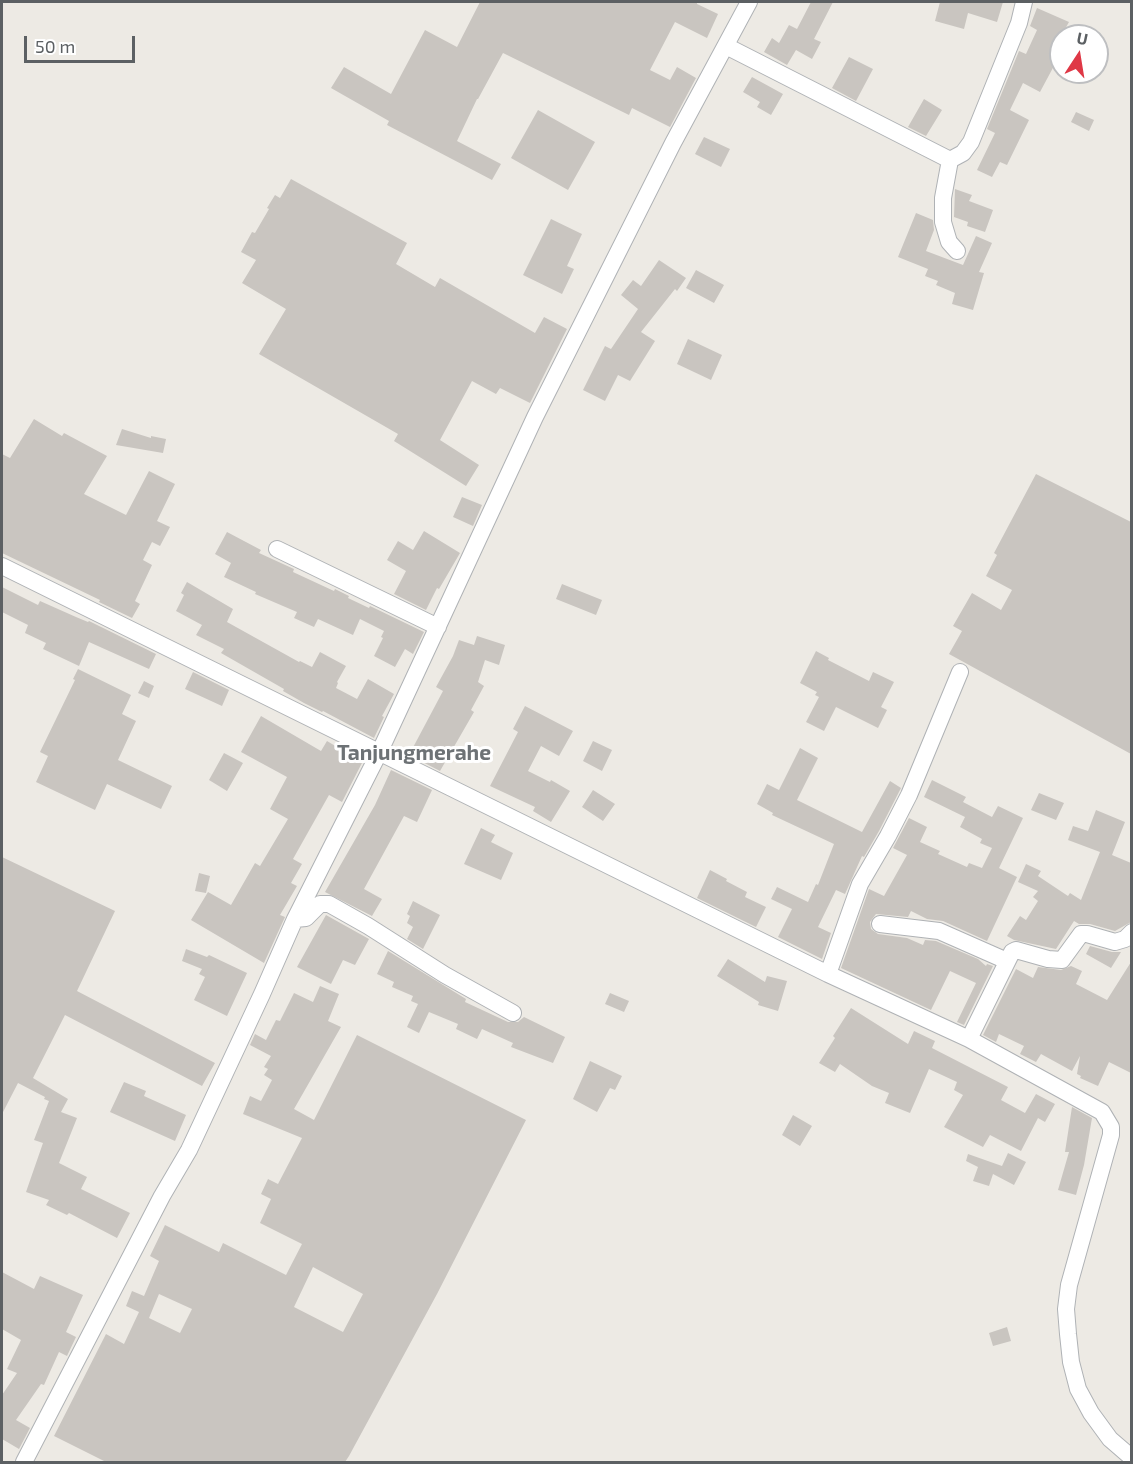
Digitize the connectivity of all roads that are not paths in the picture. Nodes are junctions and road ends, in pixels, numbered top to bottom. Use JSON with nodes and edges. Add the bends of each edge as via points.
{"nodes":[{"id":1,"x":749,"y":2,"type":"edge"},
{"id":2,"x":1024,"y":2,"type":"edge"},
{"id":3,"x":726,"y":46,"type":"junction"},
{"id":4,"x":950,"y":160,"type":"junction"},
{"id":5,"x":957,"y":251,"type":"dead end"},
{"id":6,"x":277,"y":549,"type":"dead end"},
{"id":7,"x":2,"y":566,"type":"edge"},
{"id":8,"x":438,"y":627,"type":"junction"},
{"id":9,"x":960,"y":672,"type":"dead end"},
{"id":10,"x":380,"y":752,"type":"junction"},
{"id":11,"x":295,"y":919,"type":"junction"},
{"id":12,"x":880,"y":924,"type":"dead end"},
{"id":13,"x":1131,"y":932,"type":"edge"},
{"id":14,"x":1007,"y":961,"type":"junction"},
{"id":15,"x":828,"y":975,"type":"junction"},
{"id":16,"x":513,"y":1012,"type":"dead end"},
{"id":17,"x":969,"y":1039,"type":"junction"},
{"id":18,"x":1131,"y":1458,"type":"edge"},
{"id":19,"x":24,"y":1462,"type":"edge"}],
"edges":[{"from":1,"to":3,"type":"street"},
{"from":2,"to":4,"type":"street","via":[[971,142],[963,153]]},
{"from":3,"to":4,"type":"street"},
{"from":3,"to":8,"type":"street","via":[[535,417]]},
{"from":4,"to":5,"type":"street","via":[[943,222],[949,242]]},
{"from":6,"to":8,"type":"street"},
{"from":7,"to":10,"type":"street"},
{"from":8,"to":10,"type":"street"},
{"from":9,"to":15,"type":"street","via":[[909,795],[860,884]]},
{"from":10,"to":11,"type":"street"},
{"from":10,"to":15,"type":"street"},
{"from":11,"to":16,"type":"street","via":[[306,918],[320,904],[329,904]]},
{"from":11,"to":19,"type":"street","via":[[189,1150]]},
{"from":12,"to":14,"type":"street","via":[[939,931]]},
{"from":13,"to":14,"type":"street","via":[[1115,942],[1081,934],[1062,960],[1016,950]]},
{"from":14,"to":17,"type":"street"},
{"from":15,"to":17,"type":"street"},
{"from":17,"to":18,"type":"street","via":[[1095,1107],[1111,1127],[1066,1309],[1078,1389],[1090,1413]]}]}
